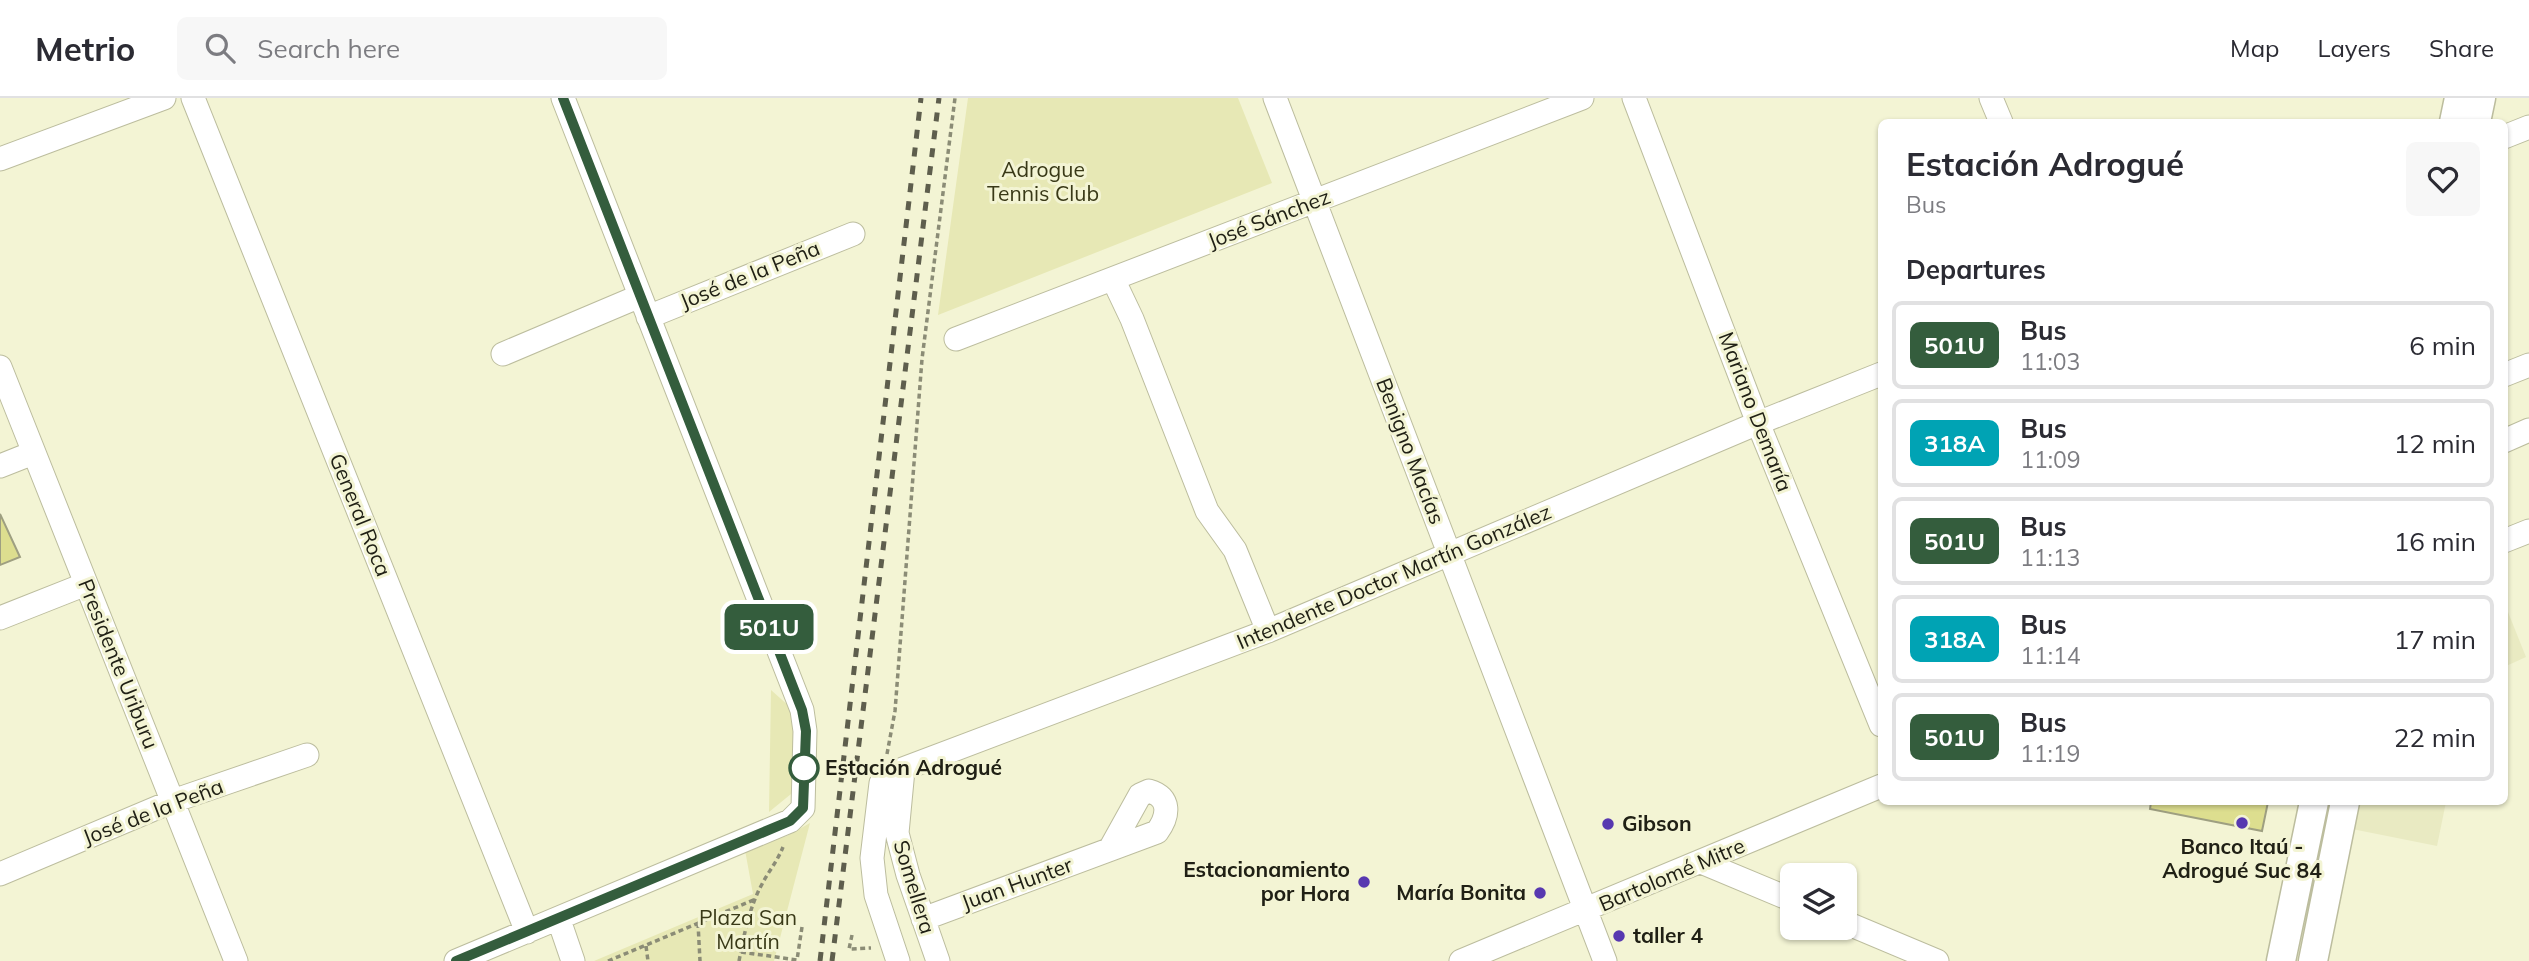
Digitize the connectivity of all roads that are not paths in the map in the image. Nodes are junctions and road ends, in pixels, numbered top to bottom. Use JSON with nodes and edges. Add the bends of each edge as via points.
{"nodes":[{"id":1,"x":164,"y":98,"type":"edge"},
{"id":2,"x":192,"y":98,"type":"edge"},
{"id":3,"x":563,"y":98,"type":"edge"},
{"id":4,"x":1275,"y":98,"type":"edge"},
{"id":5,"x":1582,"y":98,"type":"edge"},
{"id":6,"x":1634,"y":98,"type":"edge"},
{"id":7,"x":1991,"y":98,"type":"edge"},
{"id":8,"x":2459,"y":98,"type":"edge"},
{"id":9,"x":2481,"y":98,"type":"edge"},
{"id":10,"x":2000,"y":119,"type":"edge"},
{"id":11,"x":2455,"y":119,"type":"edge"},
{"id":12,"x":2477,"y":119,"type":"edge"},
{"id":13,"x":2529,"y":127,"type":"edge"},
{"id":14,"x":2508,"y":135,"type":"edge"},
{"id":15,"x":1,"y":156,"type":"edge"},
{"id":16,"x":1315,"y":201,"type":"junction"},
{"id":17,"x":853,"y":234,"type":"dead end"},
{"id":18,"x":1113,"y":279,"type":"junction"},
{"id":19,"x":644,"y":306,"type":"junction"},
{"id":20,"x":957,"y":339,"type":"dead end"},
{"id":21,"x":503,"y":354,"type":"dead end"},
{"id":22,"x":2529,"y":365,"type":"edge"},
{"id":23,"x":0,"y":367,"type":"edge"},
{"id":24,"x":2508,"y":373,"type":"edge"},
{"id":25,"x":1878,"y":375,"type":"edge"},
{"id":26,"x":1758,"y":423,"type":"junction"},
{"id":27,"x":2529,"y":430,"type":"edge"},
{"id":28,"x":2508,"y":439,"type":"edge"},
{"id":29,"x":33,"y":453,"type":"junction"},
{"id":30,"x":0,"y":467,"type":"edge"},
{"id":31,"x":2529,"y":531,"type":"edge"},
{"id":32,"x":2508,"y":539,"type":"edge"},
{"id":33,"x":1449,"y":555,"type":"junction"},
{"id":34,"x":86,"y":584,"type":"junction"},
{"id":35,"x":0,"y":618,"type":"edge"},
{"id":36,"x":1268,"y":631,"type":"junction"},
{"id":37,"x":1878,"y":717,"type":"edge"},
{"id":38,"x":307,"y":755,"type":"dead end"},
{"id":39,"x":903,"y":770,"type":"junction"},
{"id":40,"x":1878,"y":787,"type":"edge"},
{"id":41,"x":173,"y":801,"type":"junction"},
{"id":42,"x":2313,"y":805,"type":"edge"},
{"id":43,"x":2344,"y":805,"type":"edge"},
{"id":44,"x":1110,"y":849,"type":"dead end"},
{"id":45,"x":1701,"y":862,"type":"junction"},
{"id":46,"x":0,"y":874,"type":"edge"},
{"id":47,"x":1780,"y":895,"type":"edge"},
{"id":48,"x":1585,"y":911,"type":"junction"},
{"id":49,"x":923,"y":919,"type":"junction"},
{"id":50,"x":559,"y":920,"type":"junction"},
{"id":51,"x":1857,"y":927,"type":"edge"},
{"id":52,"x":527,"y":932,"type":"junction"},
{"id":53,"x":236,"y":961,"type":"edge"},
{"id":54,"x":456,"y":961,"type":"edge"},
{"id":55,"x":573,"y":961,"type":"edge"},
{"id":56,"x":898,"y":961,"type":"edge"},
{"id":57,"x":938,"y":961,"type":"edge"},
{"id":58,"x":1461,"y":961,"type":"edge"},
{"id":59,"x":1605,"y":961,"type":"edge"},
{"id":60,"x":1937,"y":961,"type":"edge"},
{"id":61,"x":2281,"y":961,"type":"edge"},
{"id":62,"x":2313,"y":961,"type":"edge"}],
"edges":[{"from":1,"to":15,"type":"street"},
{"from":2,"to":52,"type":"street","name":"General Roca"},
{"from":3,"to":19,"type":"street"},
{"from":4,"to":16,"type":"street","name":"Benigno Macías"},
{"from":5,"to":16,"type":"street","name":"José Sánchez"},
{"from":6,"to":26,"type":"street","name":"Mariano Demaría"},
{"from":7,"to":10,"type":"street"},
{"from":8,"to":11,"type":"main road"},
{"from":9,"to":12,"type":"main road"},
{"from":13,"to":14,"type":"street"},
{"from":16,"to":18,"type":"street","name":"José Sánchez"},
{"from":16,"to":33,"type":"street","name":"Benigno Macías"},
{"from":17,"to":19,"type":"street","name":"José de la Peña"},
{"from":18,"to":20,"type":"street","name":"José Sánchez"},
{"from":18,"to":36,"type":"street","via":[[1207,511],[1235,550]]},
{"from":19,"to":21,"type":"street","name":"José de la Peña"},
{"from":19,"to":50,"type":"street","via":[[802,710],[806,731],[803,808],[790,821]]},
{"from":22,"to":24,"type":"street"},
{"from":23,"to":29,"type":"street","name":"Presidente Uriburu"},
{"from":25,"to":26,"type":"street","name":"Intendente Doctor Martín González"},
{"from":26,"to":33,"type":"street","name":"Intendente Doctor Martín González"},
{"from":26,"to":37,"type":"street","name":"Mariano Demaría"},
{"from":27,"to":28,"type":"street"},
{"from":29,"to":30,"type":"street"},
{"from":29,"to":34,"type":"street","name":"Presidente Uriburu"},
{"from":31,"to":32,"type":"street"},
{"from":33,"to":36,"type":"street","name":"Intendente Doctor Martín González"},
{"from":33,"to":48,"type":"street","name":"Benigno Macías"},
{"from":34,"to":35,"type":"street"},
{"from":34,"to":41,"type":"street","name":"Presidente Uriburu"},
{"from":36,"to":39,"type":"street","name":"Intendente Doctor Martín González"},
{"from":38,"to":41,"type":"street","name":"José de la Peña"},
{"from":39,"to":49,"type":"street","name":"Somellera","via":[[897,833]]},
{"from":39,"to":56,"type":"street","name":"Intendente Doctor Martín González","via":[[881,783],[872,858],[876,895]]},
{"from":40,"to":45,"type":"street","name":"Bartolomé Mitre"},
{"from":41,"to":46,"type":"street","name":"José de la Peña"},
{"from":41,"to":53,"type":"street","name":"Presidente Uriburu"},
{"from":42,"to":61,"type":"main road"},
{"from":43,"to":62,"type":"main road"},
{"from":44,"to":49,"type":"street","name":"Juan Hunter"},
{"from":45,"to":47,"type":"street"},
{"from":45,"to":48,"type":"street","name":"Bartolomé Mitre"},
{"from":48,"to":58,"type":"street","name":"Bartolomé Mitre"},
{"from":48,"to":59,"type":"street","name":"Benigno Macías"},
{"from":49,"to":57,"type":"street","name":"Somellera"},
{"from":50,"to":52,"type":"street"},
{"from":50,"to":55,"type":"street"},
{"from":51,"to":60,"type":"street"},
{"from":52,"to":54,"type":"street"}]}
